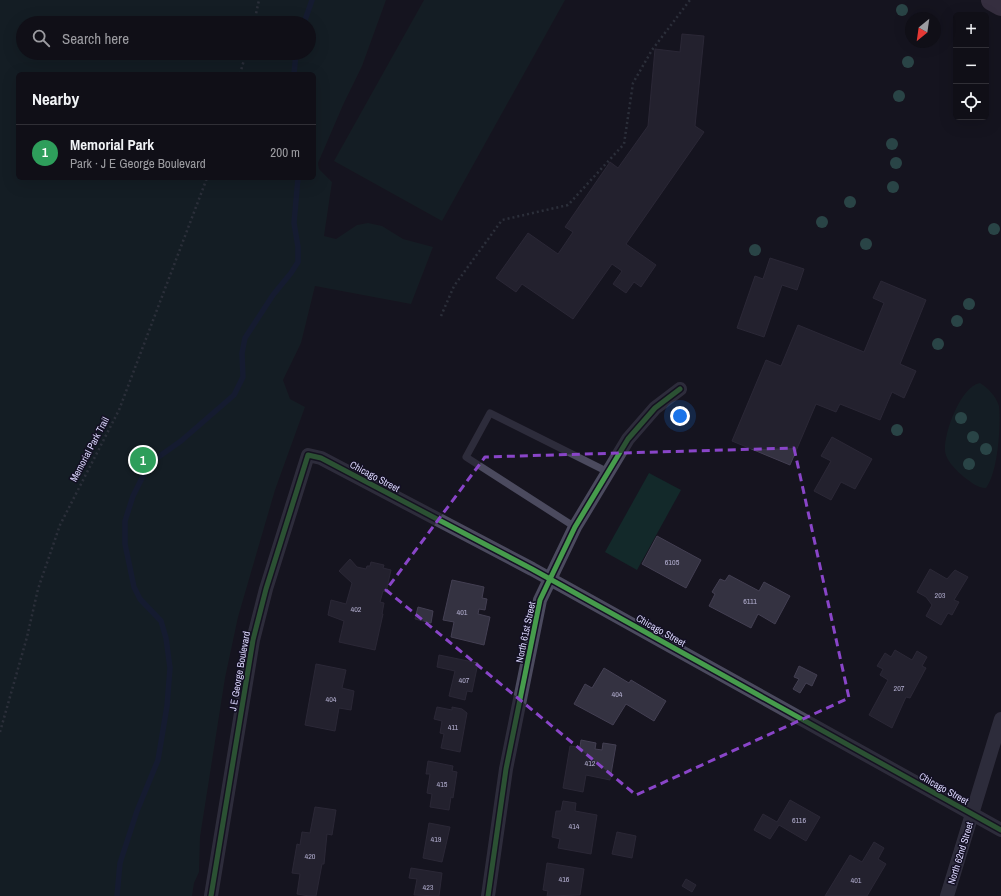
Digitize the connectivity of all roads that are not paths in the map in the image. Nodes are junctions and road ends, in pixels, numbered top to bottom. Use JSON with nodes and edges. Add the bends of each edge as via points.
{"nodes":[{"id":1,"x":992,"y":0,"type":"edge"},
{"id":2,"x":1001,"y":5,"type":"edge"},
{"id":3,"x":680,"y":389,"type":"dead end"},
{"id":4,"x":308,"y":455,"type":"joint"},
{"id":5,"x":608,"y":472,"type":"junction"},
{"id":6,"x":575,"y":528,"type":"junction"},
{"id":7,"x":550,"y":579,"type":"junction"},
{"id":8,"x":1001,"y":719,"type":"edge"},
{"id":9,"x":972,"y":814,"type":"junction"},
{"id":10,"x":1001,"y":830,"type":"edge"},
{"id":11,"x":211,"y":896,"type":"edge"},
{"id":12,"x":488,"y":896,"type":"edge"},
{"id":13,"x":947,"y":896,"type":"edge"}],
"edges":[{"from":1,"to":2,"type":"highway"},
{"from":3,"to":5,"type":"street","name":"North 61st Street","via":[[655,408],[628,439]]},
{"from":4,"to":7,"type":"street","name":"Chicago Street","via":[[321,458]]},
{"from":4,"to":11,"type":"street","name":"J E George Boulevard","via":[[266,589],[253,640]]},
{"from":5,"to":6,"type":"street","name":"North 61st Street"},
{"from":5,"to":6,"type":"lane","via":[[490,413],[466,457]]},
{"from":6,"to":7,"type":"street","name":"North 61st Street"},
{"from":7,"to":9,"type":"street","name":"Chicago Street"},
{"from":7,"to":12,"type":"street","name":"North 61st Street","via":[[540,600],[506,769]]},
{"from":8,"to":9,"type":"street","name":"North 62nd Street"},
{"from":9,"to":10,"type":"street","name":"Chicago Street"},
{"from":9,"to":13,"type":"street","name":"North 62nd Street"}]}
